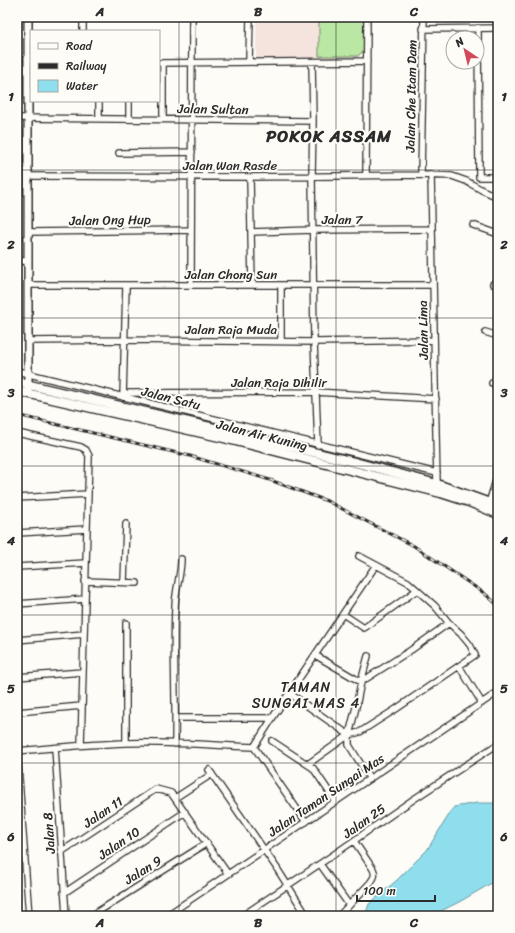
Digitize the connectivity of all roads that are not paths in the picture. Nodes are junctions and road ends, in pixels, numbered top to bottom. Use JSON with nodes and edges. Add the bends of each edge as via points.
{"nodes":[{"id":1,"x":28,"y":17,"type":"edge"},
{"id":2,"x":83,"y":17,"type":"edge"},
{"id":3,"x":192,"y":17,"type":"edge"},
{"id":4,"x":250,"y":17,"type":"edge"},
{"id":5,"x":367,"y":17,"type":"edge"},
{"id":6,"x":424,"y":17,"type":"edge"},
{"id":7,"x":478,"y":28,"type":"junction"},
{"id":8,"x":498,"y":28,"type":"edge"},
{"id":9,"x":423,"y":29,"type":"junction"},
{"id":10,"x":83,"y":30,"type":"edge"},
{"id":11,"x":367,"y":60,"type":"junction"},
{"id":12,"x":30,"y":61,"type":"edge"},
{"id":13,"x":249,"y":61,"type":"junction"},
{"id":14,"x":312,"y":62,"type":"junction"},
{"id":15,"x":161,"y":63,"type":"edge"},
{"id":16,"x":191,"y":63,"type":"junction"},
{"id":17,"x":99,"y":102,"type":"edge"},
{"id":18,"x":129,"y":102,"type":"edge"},
{"id":19,"x":17,"y":118,"type":"edge"},
{"id":20,"x":28,"y":118,"type":"junction"},
{"id":21,"x":99,"y":119,"type":"junction"},
{"id":22,"x":129,"y":119,"type":"junction"},
{"id":23,"x":163,"y":120,"type":"junction"},
{"id":24,"x":192,"y":120,"type":"junction"},
{"id":25,"x":313,"y":121,"type":"junction"},
{"id":26,"x":119,"y":152,"type":"dead end"},
{"id":27,"x":192,"y":152,"type":"junction"},
{"id":28,"x":421,"y":175,"type":"junction"},
{"id":29,"x":431,"y":175,"type":"junction"},
{"id":30,"x":28,"y":176,"type":"junction"},
{"id":31,"x":192,"y":176,"type":"junction"},
{"id":32,"x":312,"y":176,"type":"junction"},
{"id":33,"x":366,"y":176,"type":"junction"},
{"id":34,"x":250,"y":177,"type":"junction"},
{"id":35,"x":498,"y":177,"type":"edge"},
{"id":36,"x":498,"y":197,"type":"edge"},
{"id":37,"x":473,"y":225,"type":"dead end"},
{"id":38,"x":432,"y":229,"type":"junction"},
{"id":39,"x":192,"y":230,"type":"junction"},
{"id":40,"x":313,"y":230,"type":"junction"},
{"id":41,"x":28,"y":232,"type":"junction"},
{"id":42,"x":251,"y":232,"type":"junction"},
{"id":43,"x":498,"y":234,"type":"edge"},
{"id":44,"x":17,"y":261,"type":"edge"},
{"id":45,"x":28,"y":261,"type":"junction"},
{"id":46,"x":433,"y":284,"type":"junction"},
{"id":47,"x":28,"y":285,"type":"junction"},
{"id":48,"x":281,"y":285,"type":"junction"},
{"id":49,"x":313,"y":285,"type":"junction"},
{"id":50,"x":126,"y":286,"type":"junction"},
{"id":51,"x":191,"y":286,"type":"junction"},
{"id":52,"x":252,"y":286,"type":"junction"},
{"id":53,"x":485,"y":332,"type":"dead end"},
{"id":54,"x":498,"y":336,"type":"edge"},
{"id":55,"x":124,"y":340,"type":"junction"},
{"id":56,"x":434,"y":340,"type":"junction"},
{"id":57,"x":28,"y":341,"type":"junction"},
{"id":58,"x":281,"y":341,"type":"junction"},
{"id":59,"x":314,"y":342,"type":"junction"},
{"id":60,"x":17,"y":372,"type":"edge"},
{"id":61,"x":28,"y":374,"type":"junction"},
{"id":62,"x":17,"y":382,"type":"edge"},
{"id":63,"x":492,"y":383,"type":"dead end"},
{"id":64,"x":498,"y":385,"type":"edge"},
{"id":65,"x":28,"y":389,"type":"junction"},
{"id":66,"x":17,"y":390,"type":"edge"},
{"id":67,"x":315,"y":392,"type":"junction"},
{"id":68,"x":123,"y":397,"type":"junction"},
{"id":69,"x":436,"y":399,"type":"junction"},
{"id":70,"x":17,"y":433,"type":"edge"},
{"id":71,"x":318,"y":445,"type":"junction"},
{"id":72,"x":437,"y":473,"type":"junction"},
{"id":73,"x":498,"y":474,"type":"edge"},
{"id":74,"x":437,"y":484,"type":"junction"},
{"id":75,"x":88,"y":494,"type":"junction"},
{"id":76,"x":17,"y":498,"type":"edge"},
{"id":77,"x":489,"y":503,"type":"junction"},
{"id":78,"x":498,"y":506,"type":"edge"},
{"id":79,"x":498,"y":514,"type":"edge"},
{"id":80,"x":126,"y":524,"type":"dead end"},
{"id":81,"x":87,"y":529,"type":"junction"},
{"id":82,"x":17,"y":533,"type":"edge"},
{"id":83,"x":359,"y":556,"type":"dead end"},
{"id":84,"x":181,"y":559,"type":"dead end"},
{"id":85,"x":86,"y":563,"type":"junction"},
{"id":86,"x":376,"y":566,"type":"junction"},
{"id":87,"x":17,"y":567,"type":"edge"},
{"id":88,"x":86,"y":581,"type":"junction"},
{"id":89,"x":124,"y":582,"type":"junction"},
{"id":90,"x":137,"y":583,"type":"dead end"},
{"id":91,"x":417,"y":590,"type":"junction"},
{"id":92,"x":85,"y":599,"type":"junction"},
{"id":93,"x":17,"y":604,"type":"edge"},
{"id":94,"x":343,"y":614,"type":"junction"},
{"id":95,"x":449,"y":622,"type":"junction"},
{"id":96,"x":126,"y":623,"type":"dead end"},
{"id":97,"x":84,"y":634,"type":"junction"},
{"id":98,"x":17,"y":640,"type":"edge"},
{"id":99,"x":315,"y":655,"type":"junction"},
{"id":100,"x":368,"y":656,"type":"dead end"},
{"id":101,"x":459,"y":666,"type":"junction"},
{"id":102,"x":83,"y":672,"type":"junction"},
{"id":103,"x":17,"y":677,"type":"edge"},
{"id":104,"x":361,"y":682,"type":"junction"},
{"id":105,"x":498,"y":692,"type":"edge"},
{"id":106,"x":289,"y":693,"type":"junction"},
{"id":107,"x":482,"y":703,"type":"junction"},
{"id":108,"x":82,"y":706,"type":"junction"},
{"id":109,"x":17,"y":712,"type":"edge"},
{"id":110,"x":175,"y":718,"type":"junction"},
{"id":111,"x":272,"y":718,"type":"junction"},
{"id":112,"x":349,"y":735,"type":"junction"},
{"id":113,"x":272,"y":742,"type":"dead end"},
{"id":114,"x":126,"y":743,"type":"junction"},
{"id":115,"x":175,"y":744,"type":"junction"},
{"id":116,"x":498,"y":744,"type":"edge"},
{"id":117,"x":81,"y":745,"type":"junction"},
{"id":118,"x":254,"y":747,"type":"junction"},
{"id":119,"x":55,"y":748,"type":"junction"},
{"id":120,"x":17,"y":751,"type":"edge"},
{"id":121,"x":308,"y":764,"type":"junction"},
{"id":122,"x":370,"y":779,"type":"junction"},
{"id":123,"x":175,"y":798,"type":"junction"},
{"id":124,"x":336,"y":802,"type":"junction"},
{"id":125,"x":185,"y":812,"type":"junction"},
{"id":126,"x":306,"y":822,"type":"junction"},
{"id":127,"x":354,"y":841,"type":"junction"},
{"id":128,"x":206,"y":843,"type":"junction"},
{"id":129,"x":17,"y":850,"type":"edge"},
{"id":130,"x":24,"y":850,"type":"junction"},
{"id":131,"x":264,"y":851,"type":"junction"},
{"id":132,"x":62,"y":852,"type":"junction"},
{"id":133,"x":320,"y":864,"type":"junction"},
{"id":134,"x":228,"y":874,"type":"junction"},
{"id":135,"x":288,"y":886,"type":"junction"},
{"id":136,"x":64,"y":893,"type":"junction"},
{"id":137,"x":349,"y":905,"type":"junction"},
{"id":138,"x":29,"y":916,"type":"edge"},
{"id":139,"x":66,"y":916,"type":"edge"},
{"id":140,"x":91,"y":916,"type":"edge"},
{"id":141,"x":166,"y":916,"type":"edge"},
{"id":142,"x":242,"y":916,"type":"edge"},
{"id":143,"x":307,"y":916,"type":"edge"},
{"id":144,"x":339,"y":916,"type":"edge"}],
"edges":[{"from":1,"to":12,"type":"street"},
{"from":2,"to":10,"type":"street"},
{"from":3,"to":16,"type":"street"},
{"from":4,"to":13,"type":"street"},
{"from":5,"to":11,"type":"street"},
{"from":6,"to":9,"type":"street","name":"Jalan Che Itam Dam"},
{"from":7,"to":8,"type":"street"},
{"from":7,"to":9,"type":"street"},
{"from":7,"to":35,"type":"street","via":[[479,177]]},
{"from":9,"to":28,"type":"street","name":"Jalan Che Itam Dam"},
{"from":11,"to":14,"type":"street"},
{"from":11,"to":33,"type":"street"},
{"from":12,"to":20,"type":"street"},
{"from":13,"to":14,"type":"street"},
{"from":13,"to":16,"type":"street"},
{"from":14,"to":25,"type":"street"},
{"from":15,"to":16,"type":"street"},
{"from":15,"to":23,"type":"street"},
{"from":16,"to":24,"type":"street"},
{"from":17,"to":21,"type":"street"},
{"from":18,"to":22,"type":"street"},
{"from":19,"to":20,"type":"street","name":"Jalan Sultan"},
{"from":20,"to":21,"type":"street","name":"Jalan Sultan"},
{"from":20,"to":30,"type":"street"},
{"from":21,"to":22,"type":"street","name":"Jalan Sultan"},
{"from":22,"to":23,"type":"street","name":"Jalan Sultan"},
{"from":23,"to":24,"type":"street","name":"Jalan Sultan"},
{"from":24,"to":25,"type":"street","name":"Jalan Sultan"},
{"from":24,"to":27,"type":"street"},
{"from":25,"to":32,"type":"street"},
{"from":26,"to":27,"type":"street"},
{"from":27,"to":31,"type":"street"},
{"from":28,"to":29,"type":"street","name":"Jalan Wan Rasde"},
{"from":28,"to":33,"type":"street","name":"Jalan Wan Rasde"},
{"from":29,"to":36,"type":"street","name":"Jalan Wan Rasde","via":[[452,176]]},
{"from":29,"to":38,"type":"street","name":"Jalan Lima"},
{"from":30,"to":31,"type":"street","name":"Jalan Wan Rasde"},
{"from":30,"to":41,"type":"street"},
{"from":31,"to":34,"type":"street","name":"Jalan Wan Rasde"},
{"from":31,"to":39,"type":"street"},
{"from":32,"to":33,"type":"street","name":"Jalan Wan Rasde"},
{"from":32,"to":34,"type":"street","name":"Jalan Wan Rasde"},
{"from":32,"to":40,"type":"street"},
{"from":34,"to":42,"type":"street"},
{"from":37,"to":43,"type":"street"},
{"from":38,"to":40,"type":"street","name":"Jalan 7"},
{"from":38,"to":46,"type":"street","name":"Jalan Lima"},
{"from":39,"to":41,"type":"street","name":"Jalan Ong Hup"},
{"from":39,"to":51,"type":"street"},
{"from":40,"to":42,"type":"street","name":"Jalan 7"},
{"from":40,"to":49,"type":"street"},
{"from":41,"to":45,"type":"street"},
{"from":42,"to":52,"type":"street"},
{"from":44,"to":45,"type":"street"},
{"from":45,"to":47,"type":"street"},
{"from":46,"to":49,"type":"street","name":"Jalan Chong Sun"},
{"from":46,"to":56,"type":"street","name":"Jalan Lima"},
{"from":47,"to":50,"type":"street","name":"Jalan Chong Sun"},
{"from":47,"to":57,"type":"street"},
{"from":48,"to":49,"type":"street","name":"Jalan Chong Sun"},
{"from":48,"to":52,"type":"street","name":"Jalan Chong Sun"},
{"from":48,"to":58,"type":"street"},
{"from":49,"to":59,"type":"street"},
{"from":50,"to":51,"type":"street","name":"Jalan Chong Sun"},
{"from":50,"to":55,"type":"street"},
{"from":51,"to":52,"type":"street","name":"Jalan Chong Sun"},
{"from":53,"to":54,"type":"street"},
{"from":55,"to":57,"type":"street","name":"Jalan Raja Muda"},
{"from":55,"to":58,"type":"street","name":"Jalan Raja Muda"},
{"from":55,"to":68,"type":"street"},
{"from":56,"to":59,"type":"street","name":"Jalan Raja Muda"},
{"from":56,"to":69,"type":"street","name":"Jalan Lima"},
{"from":57,"to":61,"type":"street"},
{"from":58,"to":59,"type":"street","name":"Jalan Raja Muda"},
{"from":59,"to":67,"type":"street"},
{"from":60,"to":61,"type":"street","name":"Jalan Satu"},
{"from":61,"to":65,"type":"street"},
{"from":61,"to":68,"type":"street","name":"Jalan Satu"},
{"from":62,"to":65,"type":"main road","name":"Jalan Air Kuning"},
{"from":63,"to":64,"type":"street"},
{"from":65,"to":66,"type":"main road","name":"Jalan Air Kuning"},
{"from":65,"to":74,"type":"main road","name":"Jalan Air Kuning","via":[[223,430]]},
{"from":65,"to":79,"type":"main road","name":"Jalan Air Kuning","via":[[441,493]]},
{"from":67,"to":68,"type":"street","name":"Jalan Raja Dihilir","via":[[130,393]]},
{"from":67,"to":69,"type":"street","name":"Jalan Raja Dihilir"},
{"from":67,"to":71,"type":"street"},
{"from":68,"to":71,"type":"street","name":"Jalan Satu"},
{"from":69,"to":72,"type":"street","name":"Jalan Lima"},
{"from":70,"to":75,"type":"street","via":[[86,450],[89,456]]},
{"from":71,"to":72,"type":"street","name":"Jalan Satu"},
{"from":72,"to":74,"type":"street","name":"Jalan Lima"},
{"from":73,"to":77,"type":"street"},
{"from":74,"to":77,"type":"main road","name":"Jalan Air Kuning"},
{"from":75,"to":76,"type":"street"},
{"from":75,"to":81,"type":"street"},
{"from":77,"to":78,"type":"main road","name":"Jalan Air Kuning"},
{"from":80,"to":89,"type":"street"},
{"from":81,"to":82,"type":"street"},
{"from":81,"to":85,"type":"street"},
{"from":83,"to":86,"type":"street"},
{"from":84,"to":110,"type":"street","via":[[175,607]]},
{"from":85,"to":87,"type":"street"},
{"from":85,"to":88,"type":"street"},
{"from":86,"to":91,"type":"street","via":[[408,582]]},
{"from":86,"to":94,"type":"street"},
{"from":88,"to":89,"type":"street"},
{"from":88,"to":92,"type":"street"},
{"from":89,"to":90,"type":"street"},
{"from":91,"to":94,"type":"street","via":[[364,628]]},
{"from":91,"to":95,"type":"street"},
{"from":92,"to":93,"type":"street"},
{"from":92,"to":97,"type":"street"},
{"from":94,"to":99,"type":"street"},
{"from":95,"to":101,"type":"street","via":[[470,645],[475,655]]},
{"from":95,"to":104,"type":"street"},
{"from":96,"to":114,"type":"street"},
{"from":97,"to":98,"type":"street"},
{"from":97,"to":102,"type":"street"},
{"from":99,"to":104,"type":"street"},
{"from":99,"to":106,"type":"street"},
{"from":100,"to":104,"type":"street"},
{"from":101,"to":107,"type":"street"},
{"from":101,"to":112,"type":"street","via":[[360,732]]},
{"from":102,"to":103,"type":"street"},
{"from":102,"to":108,"type":"street"},
{"from":104,"to":112,"type":"street"},
{"from":105,"to":107,"type":"street","name":"Jalan Taman Sungai Mas"},
{"from":106,"to":111,"type":"street"},
{"from":106,"to":112,"type":"street"},
{"from":107,"to":122,"type":"street","name":"Jalan Taman Sungai Mas"},
{"from":108,"to":109,"type":"street"},
{"from":108,"to":117,"type":"street"},
{"from":110,"to":111,"type":"street"},
{"from":110,"to":115,"type":"street"},
{"from":111,"to":118,"type":"street"},
{"from":112,"to":121,"type":"street"},
{"from":112,"to":122,"type":"street","via":[[349,745]]},
{"from":113,"to":121,"type":"street"},
{"from":114,"to":115,"type":"street"},
{"from":114,"to":117,"type":"street"},
{"from":115,"to":118,"type":"street"},
{"from":116,"to":127,"type":"street","name":"Jalan 25"},
{"from":117,"to":119,"type":"street"},
{"from":118,"to":126,"type":"street"},
{"from":119,"to":120,"type":"street"},
{"from":119,"to":132,"type":"street","name":"Jalan 8"},
{"from":120,"to":130,"type":"street"},
{"from":121,"to":124,"type":"street"},
{"from":122,"to":124,"type":"street","name":"Jalan Taman Sungai Mas"},
{"from":123,"to":125,"type":"street"},
{"from":123,"to":131,"type":"street","via":[[210,772]]},
{"from":123,"to":132,"type":"street","name":"Jalan 11","via":[[171,793],[156,789]]},
{"from":124,"to":126,"type":"street","name":"Jalan Taman Sungai Mas"},
{"from":125,"to":128,"type":"street"},
{"from":125,"to":136,"type":"street","name":"Jalan 10"},
{"from":126,"to":131,"type":"street","name":"Jalan Taman Sungai Mas"},
{"from":127,"to":133,"type":"street","name":"Jalan 25"},
{"from":127,"to":137,"type":"street","via":[[375,874]]},
{"from":128,"to":134,"type":"street"},
{"from":128,"to":140,"type":"street","name":"Jalan 9"},
{"from":129,"to":130,"type":"street"},
{"from":130,"to":138,"type":"street"},
{"from":131,"to":134,"type":"street","name":"Jalan Taman Sungai Mas"},
{"from":131,"to":135,"type":"street"},
{"from":132,"to":136,"type":"street","name":"Jalan 8"},
{"from":133,"to":135,"type":"street","name":"Jalan 25"},
{"from":133,"to":137,"type":"street"},
{"from":134,"to":141,"type":"street","name":"Jalan Taman Sungai Mas"},
{"from":135,"to":142,"type":"street","name":"Jalan 25"},
{"from":135,"to":143,"type":"street"},
{"from":136,"to":139,"type":"street","name":"Jalan 8"},
{"from":137,"to":144,"type":"street"}]}
